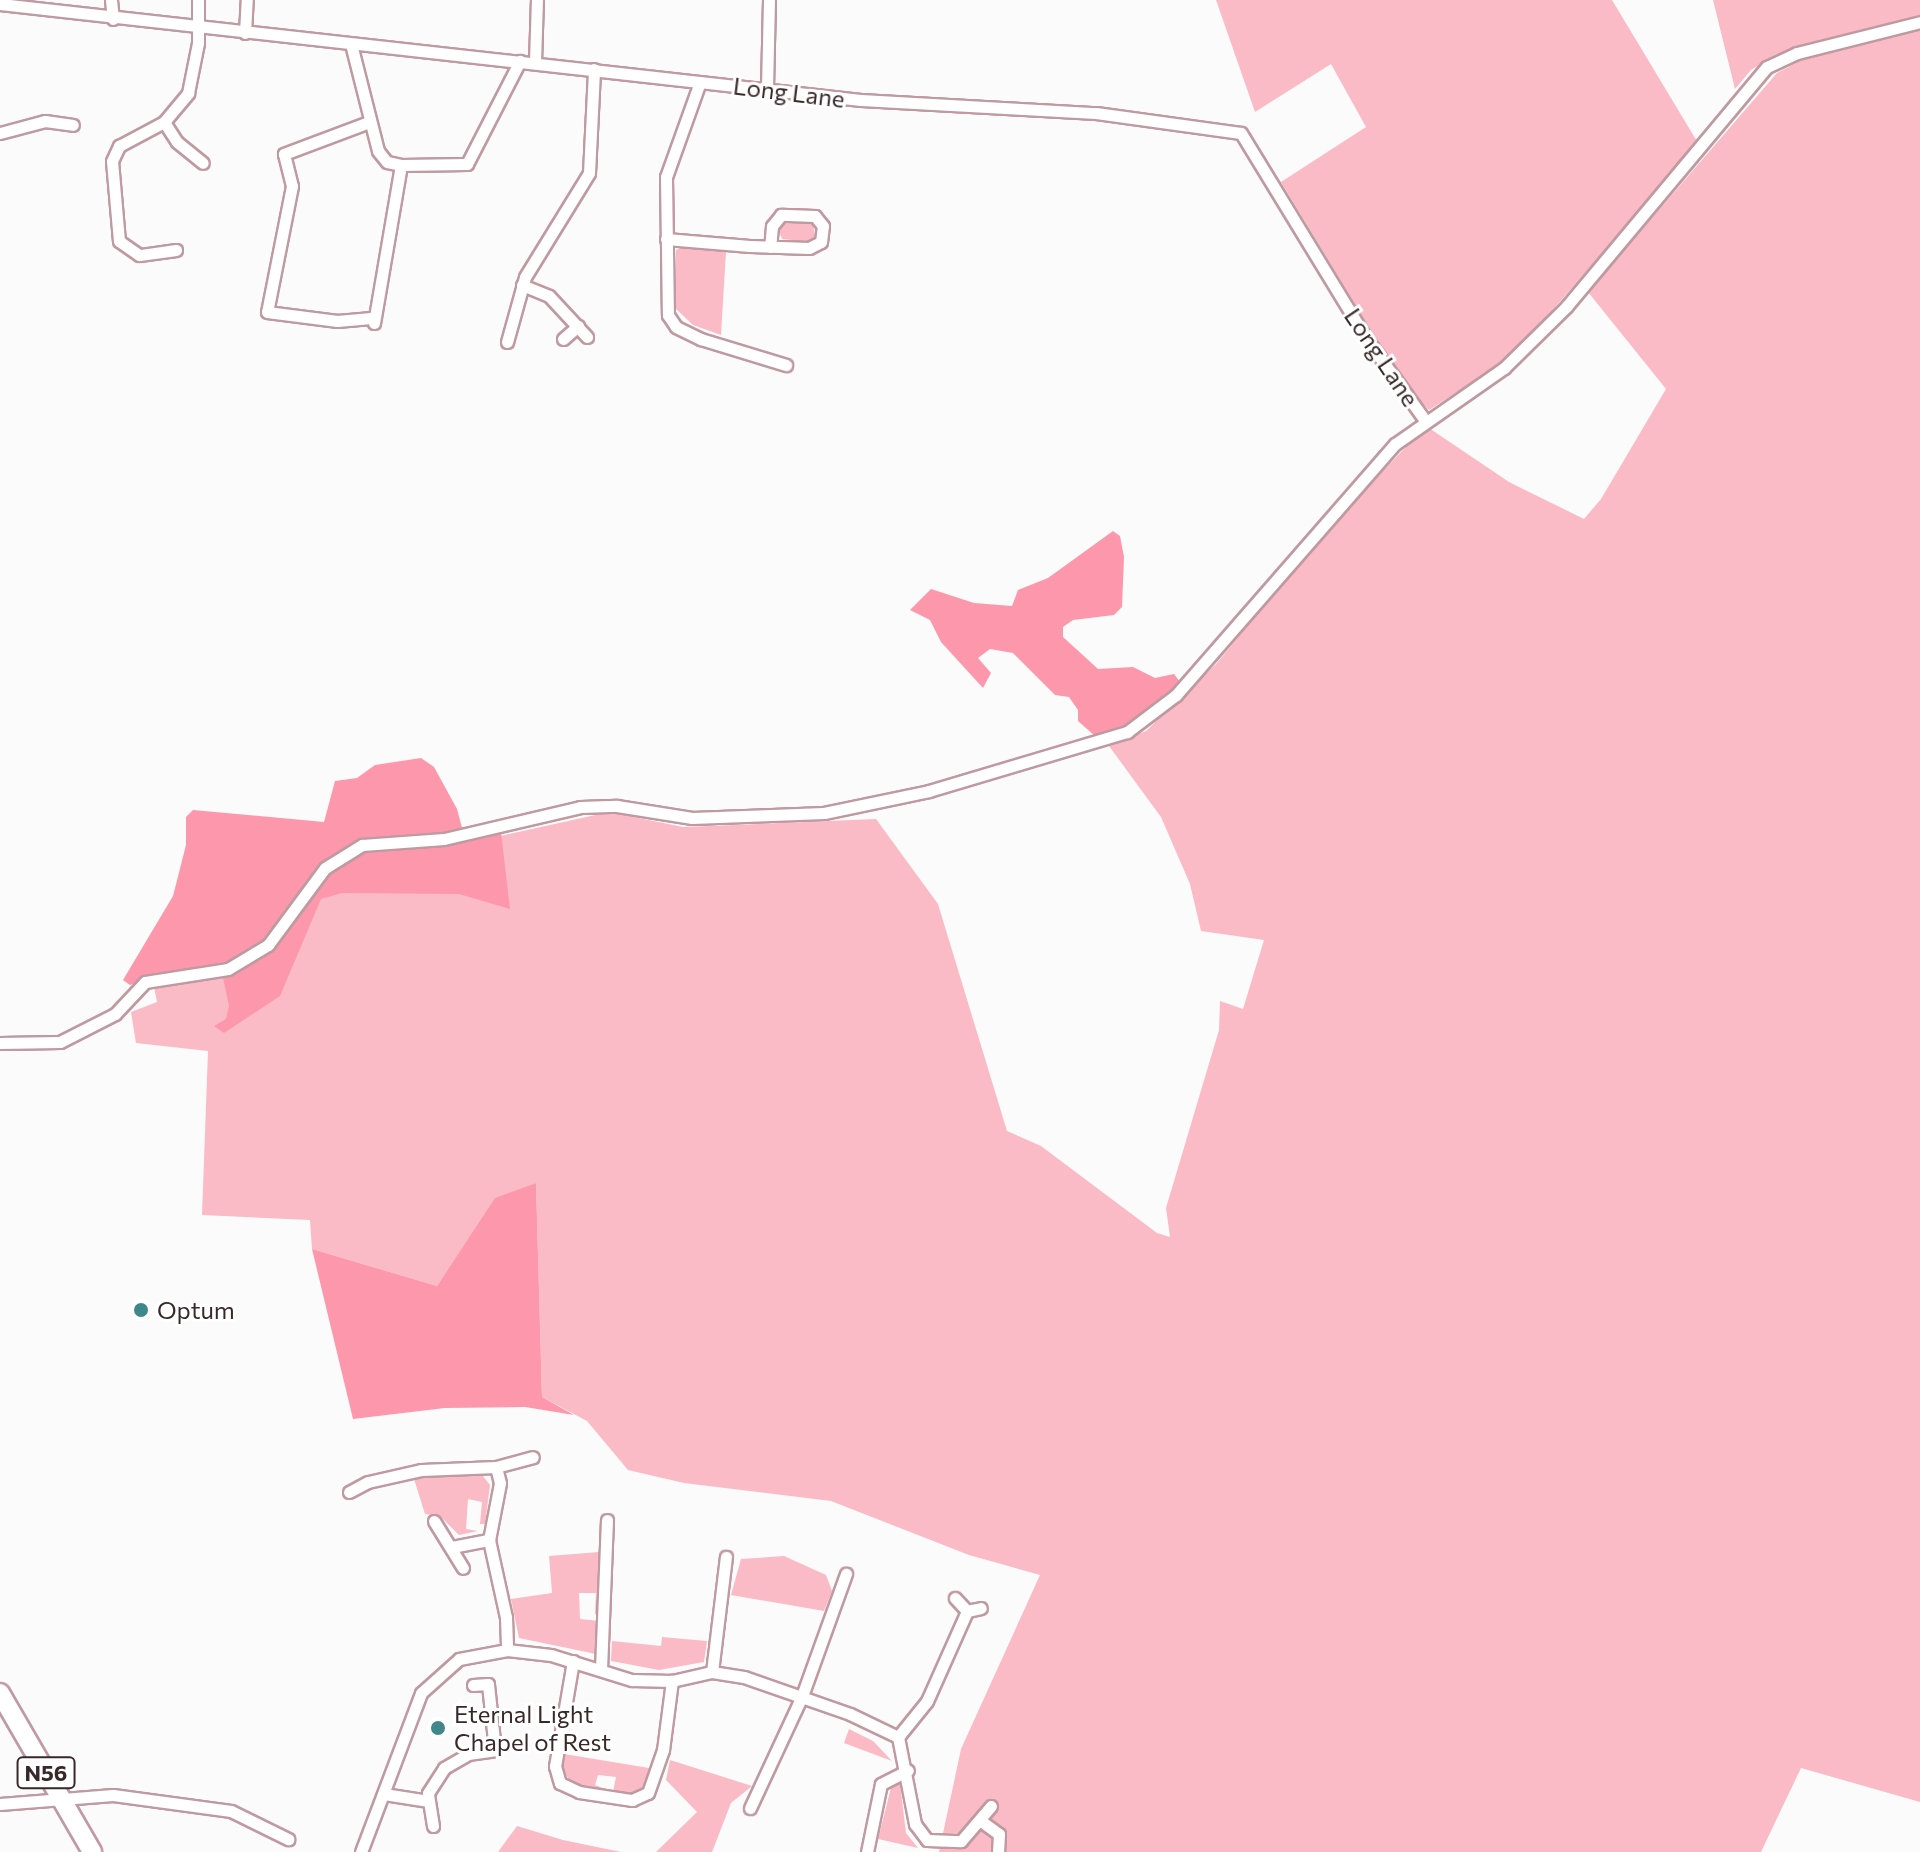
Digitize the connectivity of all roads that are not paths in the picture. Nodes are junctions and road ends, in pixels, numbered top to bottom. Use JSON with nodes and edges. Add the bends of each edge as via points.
{"nodes":[{"id":1,"x":111,"y":0,"type":"edge"},
{"id":2,"x":198,"y":0,"type":"edge"},
{"id":3,"x":247,"y":0,"type":"edge"},
{"id":4,"x":537,"y":0,"type":"edge"},
{"id":5,"x":769,"y":0,"type":"edge"},
{"id":6,"x":0,"y":4,"type":"edge"},
{"id":7,"x":113,"y":19,"type":"junction"},
{"id":8,"x":1920,"y":22,"type":"edge"},
{"id":9,"x":199,"y":28,"type":"junction"},
{"id":10,"x":245,"y":33,"type":"junction"},
{"id":11,"x":351,"y":44,"type":"junction"},
{"id":12,"x":520,"y":61,"type":"junction"},
{"id":13,"x":535,"y":62,"type":"junction"},
{"id":14,"x":594,"y":69,"type":"junction"},
{"id":15,"x":700,"y":82,"type":"junction"},
{"id":16,"x":767,"y":88,"type":"junction"},
{"id":17,"x":164,"y":122,"type":"junction"},
{"id":18,"x":369,"y":122,"type":"junction"},
{"id":19,"x":73,"y":125,"type":"dead end"},
{"id":20,"x":0,"y":133,"type":"edge"},
{"id":21,"x":203,"y":163,"type":"dead end"},
{"id":22,"x":401,"y":165,"type":"junction"},
{"id":23,"x":666,"y":239,"type":"junction"},
{"id":24,"x":770,"y":247,"type":"junction"},
{"id":25,"x":176,"y":250,"type":"dead end"},
{"id":26,"x":522,"y":285,"type":"junction"},
{"id":27,"x":578,"y":326,"type":"junction"},
{"id":28,"x":587,"y":337,"type":"dead end"},
{"id":29,"x":563,"y":339,"type":"dead end"},
{"id":30,"x":507,"y":342,"type":"dead end"},
{"id":31,"x":786,"y":365,"type":"dead end"},
{"id":32,"x":1424,"y":419,"type":"junction"},
{"id":33,"x":0,"y":1043,"type":"edge"},
{"id":34,"x":533,"y":1457,"type":"dead end"},
{"id":35,"x":496,"y":1467,"type":"junction"},
{"id":36,"x":349,"y":1492,"type":"dead end"},
{"id":37,"x":607,"y":1520,"type":"dead end"},
{"id":38,"x":434,"y":1521,"type":"dead end"},
{"id":39,"x":489,"y":1540,"type":"junction"},
{"id":40,"x":452,"y":1547,"type":"junction"},
{"id":41,"x":726,"y":1557,"type":"dead end"},
{"id":42,"x":463,"y":1568,"type":"dead end"},
{"id":43,"x":846,"y":1574,"type":"dead end"},
{"id":44,"x":955,"y":1598,"type":"dead end"},
{"id":45,"x":981,"y":1608,"type":"dead end"},
{"id":46,"x":967,"y":1611,"type":"junction"},
{"id":47,"x":507,"y":1650,"type":"junction"},
{"id":48,"x":573,"y":1661,"type":"junction"},
{"id":49,"x":601,"y":1669,"type":"junction"},
{"id":50,"x":712,"y":1672,"type":"junction"},
{"id":51,"x":672,"y":1681,"type":"junction"},
{"id":52,"x":473,"y":1685,"type":"dead end"},
{"id":53,"x":0,"y":1693,"type":"edge"},
{"id":54,"x":802,"y":1696,"type":"junction"},
{"id":55,"x":898,"y":1737,"type":"junction"},
{"id":56,"x":908,"y":1770,"type":"junction"},
{"id":57,"x":384,"y":1794,"type":"junction"},
{"id":58,"x":60,"y":1797,"type":"junction"},
{"id":59,"x":428,"y":1801,"type":"junction"},
{"id":60,"x":0,"y":1804,"type":"edge"},
{"id":61,"x":991,"y":1806,"type":"dead end"},
{"id":62,"x":750,"y":1808,"type":"dead end"},
{"id":63,"x":981,"y":1821,"type":"junction"},
{"id":64,"x":433,"y":1826,"type":"dead end"},
{"id":65,"x":288,"y":1839,"type":"dead end"},
{"id":66,"x":92,"y":1852,"type":"edge"},
{"id":67,"x":361,"y":1852,"type":"edge"},
{"id":68,"x":867,"y":1852,"type":"edge"},
{"id":69,"x":998,"y":1852,"type":"edge"}],
"edges":[{"from":1,"to":7,"type":"street"},
{"from":2,"to":9,"type":"street"},
{"from":3,"to":10,"type":"street"},
{"from":4,"to":13,"type":"street"},
{"from":5,"to":16,"type":"street"},
{"from":6,"to":7,"type":"street","name":"Long Lane"},
{"from":7,"to":9,"type":"street","name":"Long Lane"},
{"from":8,"to":32,"type":"street","via":[[1797,53],[1767,67],[1546,327],[1504,368]]},
{"from":9,"to":10,"type":"street","name":"Long Lane"},
{"from":9,"to":17,"type":"street","via":[[191,87]]},
{"from":10,"to":11,"type":"street","name":"Long Lane"},
{"from":11,"to":12,"type":"street","name":"Long Lane"},
{"from":11,"to":18,"type":"street"},
{"from":12,"to":13,"type":"street","name":"Long Lane"},
{"from":12,"to":22,"type":"street","via":[[467,164]]},
{"from":13,"to":14,"type":"street","name":"Long Lane"},
{"from":14,"to":15,"type":"street","name":"Long Lane"},
{"from":14,"to":26,"type":"street","via":[[586,184],[543,242]]},
{"from":15,"to":16,"type":"street","name":"Long Lane"},
{"from":15,"to":23,"type":"street","via":[[668,169]]},
{"from":16,"to":32,"type":"street","name":"Long Lane","via":[[903,104],[1096,113],[1241,133],[1366,338]]},
{"from":17,"to":21,"type":"street","via":[[177,142]]},
{"from":17,"to":25,"type":"street","via":[[119,146],[112,161],[111,191],[124,247],[147,256]]},
{"from":18,"to":22,"type":"street","via":[[381,156]]},
{"from":18,"to":22,"type":"street","via":[[281,150],[292,186],[267,312],[374,321]]},
{"from":19,"to":20,"type":"street","via":[[45,121]]},
{"from":23,"to":24,"type":"street"},
{"from":23,"to":31,"type":"street","via":[[666,305],[676,327],[735,352]]},
{"from":24,"to":24,"type":"street","via":[[815,246],[823,237],[823,226],[811,215],[781,215],[772,226]]},
{"from":26,"to":27,"type":"street","via":[[549,296]]},
{"from":26,"to":30,"type":"street"},
{"from":27,"to":28,"type":"street"},
{"from":27,"to":29,"type":"street"},
{"from":32,"to":33,"type":"street","via":[[1365,474],[1176,695],[1111,739],[879,804],[824,813],[692,818],[617,806],[580,807],[444,839],[362,845],[325,868],[268,945],[228,969],[145,982],[115,1014],[60,1042]]},
{"from":34,"to":35,"type":"street"},
{"from":35,"to":36,"type":"street","via":[[421,1470],[368,1482]]},
{"from":35,"to":39,"type":"street","via":[[500,1483]]},
{"from":37,"to":49,"type":"street"},
{"from":38,"to":40,"type":"street"},
{"from":39,"to":40,"type":"street"},
{"from":39,"to":47,"type":"street","via":[[506,1617]]},
{"from":40,"to":42,"type":"street"},
{"from":41,"to":50,"type":"street"},
{"from":43,"to":54,"type":"street"},
{"from":44,"to":46,"type":"street"},
{"from":45,"to":46,"type":"street"},
{"from":46,"to":55,"type":"street","via":[[927,1701]]},
{"from":47,"to":48,"type":"street"},
{"from":47,"to":57,"type":"street","via":[[459,1659],[429,1681],[407,1722]]},
{"from":48,"to":49,"type":"street"},
{"from":48,"to":51,"type":"street","via":[[555,1766],[560,1783],[579,1792],[632,1800],[648,1793],[663,1750]]},
{"from":49,"to":51,"type":"street","via":[[632,1680]]},
{"from":50,"to":51,"type":"street"},
{"from":50,"to":54,"type":"street","via":[[773,1684]]},
{"from":52,"to":59,"type":"street","via":[[488,1684],[495,1750],[468,1754],[444,1768]]},
{"from":53,"to":58,"type":"main road","number":"N56"},
{"from":54,"to":55,"type":"street"},
{"from":54,"to":62,"type":"street"},
{"from":55,"to":56,"type":"street"},
{"from":56,"to":63,"type":"street","via":[[915,1824],[927,1840],[961,1841]]},
{"from":56,"to":68,"type":"street","via":[[881,1784]]},
{"from":57,"to":59,"type":"street"},
{"from":57,"to":67,"type":"street"},
{"from":58,"to":60,"type":"street"},
{"from":58,"to":65,"type":"street","via":[[113,1795],[231,1811]]},
{"from":58,"to":66,"type":"main road","number":"N56"},
{"from":59,"to":64,"type":"street"},
{"from":61,"to":63,"type":"street"},
{"from":63,"to":69,"type":"street","via":[[999,1834]]}]}
